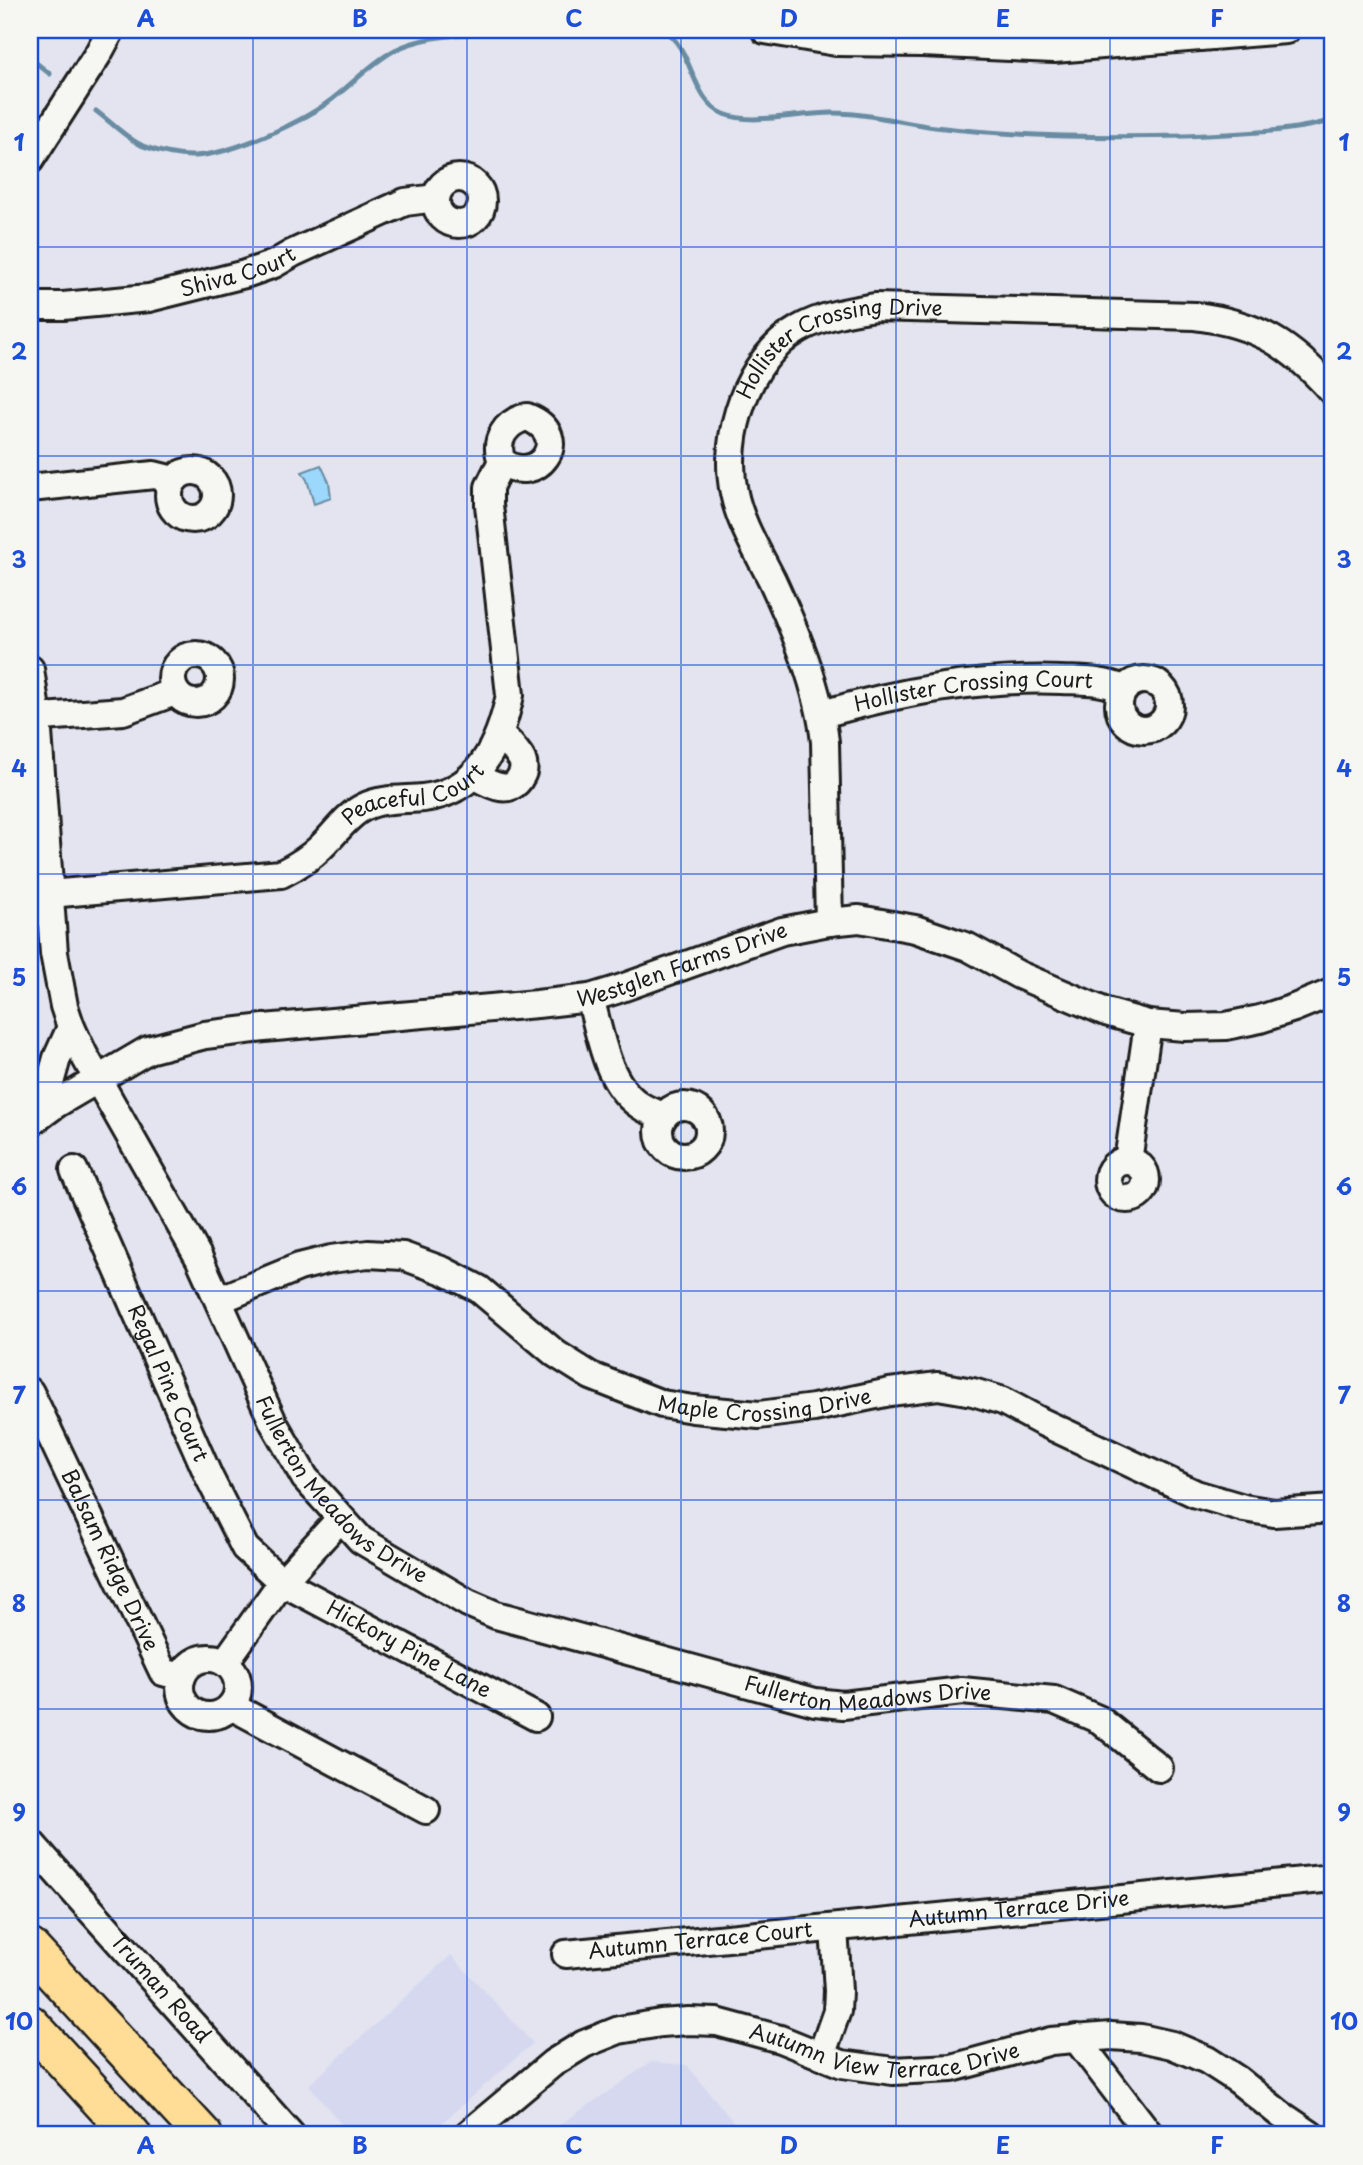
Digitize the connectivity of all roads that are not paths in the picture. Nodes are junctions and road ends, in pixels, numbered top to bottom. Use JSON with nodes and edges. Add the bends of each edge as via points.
{"nodes":[{"id":1,"x":111,"y":30,"type":"edge"},
{"id":2,"x":765,"y":30,"type":"edge"},
{"id":3,"x":1286,"y":30,"type":"edge"},
{"id":4,"x":30,"y":160,"type":"edge"},
{"id":5,"x":436,"y":198,"type":"dead end"},
{"id":6,"x":30,"y":306,"type":"edge"},
{"id":7,"x":1333,"y":392,"type":"edge"},
{"id":8,"x":502,"y":461,"type":"dead end"},
{"id":9,"x":174,"y":480,"type":"dead end"},
{"id":10,"x":30,"y":488,"type":"edge"},
{"id":11,"x":30,"y":669,"type":"edge"},
{"id":12,"x":1124,"y":689,"type":"dead end"},
{"id":13,"x":175,"y":692,"type":"dead end"},
{"id":14,"x":822,"y":714,"type":"junction"},
{"id":15,"x":33,"y":718,"type":"edge"},
{"id":16,"x":500,"y":734,"type":"junction"},
{"id":17,"x":473,"y":775,"type":"junction"},
{"id":18,"x":50,"y":894,"type":"junction"},
{"id":19,"x":829,"y":922,"type":"junction"},
{"id":20,"x":1333,"y":992,"type":"edge"},
{"id":21,"x":590,"y":998,"type":"junction"},
{"id":22,"x":1148,"y":1024,"type":"junction"},
{"id":23,"x":71,"y":1027,"type":"junction"},
{"id":24,"x":97,"y":1080,"type":"junction"},
{"id":25,"x":664,"y":1116,"type":"dead end"},
{"id":26,"x":35,"y":1119,"type":"edge"},
{"id":27,"x":1128,"y":1161,"type":"dead end"},
{"id":28,"x":74,"y":1170,"type":"dead end"},
{"id":29,"x":219,"y":1300,"type":"junction"},
{"id":30,"x":30,"y":1392,"type":"edge"},
{"id":31,"x":1333,"y":1509,"type":"edge"},
{"id":32,"x":340,"y":1519,"type":"junction"},
{"id":33,"x":282,"y":1582,"type":"junction"},
{"id":34,"x":225,"y":1662,"type":"junction"},
{"id":35,"x":182,"y":1678,"type":"junction"},
{"id":36,"x":230,"y":1706,"type":"junction"},
{"id":37,"x":536,"y":1717,"type":"dead end"},
{"id":38,"x":1159,"y":1768,"type":"dead end"},
{"id":39,"x":426,"y":1810,"type":"dead end"},
{"id":40,"x":30,"y":1842,"type":"edge"},
{"id":41,"x":1333,"y":1878,"type":"edge"},
{"id":42,"x":834,"y":1928,"type":"junction"},
{"id":43,"x":30,"y":1948,"type":"edge"},
{"id":44,"x":566,"y":1954,"type":"dead end"},
{"id":45,"x":30,"y":2024,"type":"edge"},
{"id":46,"x":1076,"y":2038,"type":"junction"},
{"id":47,"x":821,"y":2056,"type":"junction"},
{"id":48,"x":132,"y":2135,"type":"edge"},
{"id":49,"x":203,"y":2135,"type":"edge"},
{"id":50,"x":291,"y":2135,"type":"edge"},
{"id":51,"x":467,"y":2135,"type":"edge"},
{"id":52,"x":1150,"y":2135,"type":"edge"},
{"id":53,"x":1311,"y":2135,"type":"edge"}],
"edges":[{"from":1,"to":4,"type":"street"},
{"from":2,"to":3,"type":"street","via":[[836,42],[1054,49]]},
{"from":5,"to":6,"type":"street","name":"Shiva Court","via":[[405,202],[245,274],[149,298]]},
{"from":7,"to":14,"type":"street","name":"Hollister Crossing Drive","via":[[1309,365],[1266,335],[1195,316],[875,307],[827,317],[797,330],[766,355],[741,403],[734,431],[733,490],[788,615]]},
{"from":8,"to":16,"type":"street","name":"Peaceful Court","via":[[489,488],[510,695]]},
{"from":9,"to":10,"type":"street","via":[[154,475]]},
{"from":11,"to":15,"type":"street","name":"Fullerton Meadows Drive"},
{"from":12,"to":14,"type":"street","name":"Hollister Crossing Court","via":[[1106,682],[1002,680],[887,696]]},
{"from":13,"to":15,"type":"street","via":[[123,710]]},
{"from":14,"to":19,"type":"street","name":"Hollister Crossing Drive"},
{"from":15,"to":18,"type":"street","name":"Fullerton Meadows Drive"},
{"from":16,"to":17,"type":"street","name":"Peaceful Court"},
{"from":16,"to":17,"type":"street","via":[[521,758],[521,777],[503,788]]},
{"from":17,"to":18,"type":"street","name":"Peaceful Court","via":[[461,785],[427,798],[365,806],[319,850],[281,874]]},
{"from":18,"to":23,"type":"street","name":"Fullerton Meadows Drive","via":[[54,953]]},
{"from":19,"to":21,"type":"street","name":"Westglen Farms Drive","via":[[782,931]]},
{"from":19,"to":22,"type":"street","name":"Westglen Farms Drive","via":[[859,919],[915,929],[968,947],[1019,975],[1106,1012]]},
{"from":20,"to":22,"type":"street","name":"Westglen Farms Drive","via":[[1283,1012],[1226,1026]]},
{"from":21,"to":24,"type":"street","name":"Westglen Farms Drive","via":[[205,1035],[148,1050]]},
{"from":21,"to":25,"type":"street","via":[[617,1082],[642,1107]]},
{"from":22,"to":27,"type":"street"},
{"from":23,"to":24,"type":"street","name":"Fullerton Meadows Drive"},
{"from":23,"to":26,"type":"street"},
{"from":24,"to":26,"type":"street","name":"Westglen Farms Drive"},
{"from":24,"to":29,"type":"street","name":"Fullerton Meadows Drive"},
{"from":28,"to":33,"type":"street","name":"Regal Pine Court","via":[[209,1478],[245,1548]]},
{"from":29,"to":31,"type":"street","name":"Maple Crossing Drive","via":[[331,1259],[403,1256],[479,1289],[556,1354],[591,1376],[662,1404],[759,1415],[938,1386],[1003,1401],[1196,1494],[1274,1513]]},
{"from":29,"to":32,"type":"street","name":"Fullerton Meadows Drive","via":[[273,1422],[304,1478]]},
{"from":30,"to":35,"type":"street","name":"Balsam Ridge Drive","via":[[163,1672]]},
{"from":32,"to":33,"type":"street"},
{"from":32,"to":38,"type":"street","name":"Fullerton Meadows Drive","via":[[361,1540],[496,1615],[815,1702],[843,1706],[962,1691],[1054,1700],[1100,1720]]},
{"from":33,"to":34,"type":"street"},
{"from":33,"to":37,"type":"street","name":"Hickory Pine Lane"},
{"from":34,"to":35,"type":"street","via":[[201,1659],[192,1663]]},
{"from":34,"to":36,"type":"street","via":[[237,1678],[236,1699]]},
{"from":35,"to":36,"type":"street","via":[[182,1698],[195,1712],[213,1716]]},
{"from":36,"to":39,"type":"street"},
{"from":40,"to":50,"type":"street","name":"Truman Road"},
{"from":41,"to":42,"type":"street","name":"Autumn Terrace Drive"},
{"from":42,"to":44,"type":"street","name":"Autumn Terrace Court"},
{"from":42,"to":47,"type":"street","via":[[837,2011]]},
{"from":43,"to":49,"type":"highway"},
{"from":45,"to":48,"type":"highway"},
{"from":46,"to":47,"type":"street","name":"Autumn View Terrace Drive","via":[[924,2071],[842,2064]]},
{"from":46,"to":52,"type":"street"},
{"from":46,"to":53,"type":"street","name":"Autumn View Terrace Drive","via":[[1140,2038],[1172,2045],[1238,2080]]},
{"from":47,"to":51,"type":"street","name":"Autumn View Terrace Drive","via":[[780,2039],[716,2022],[661,2023],[619,2030],[561,2056]]}]}
